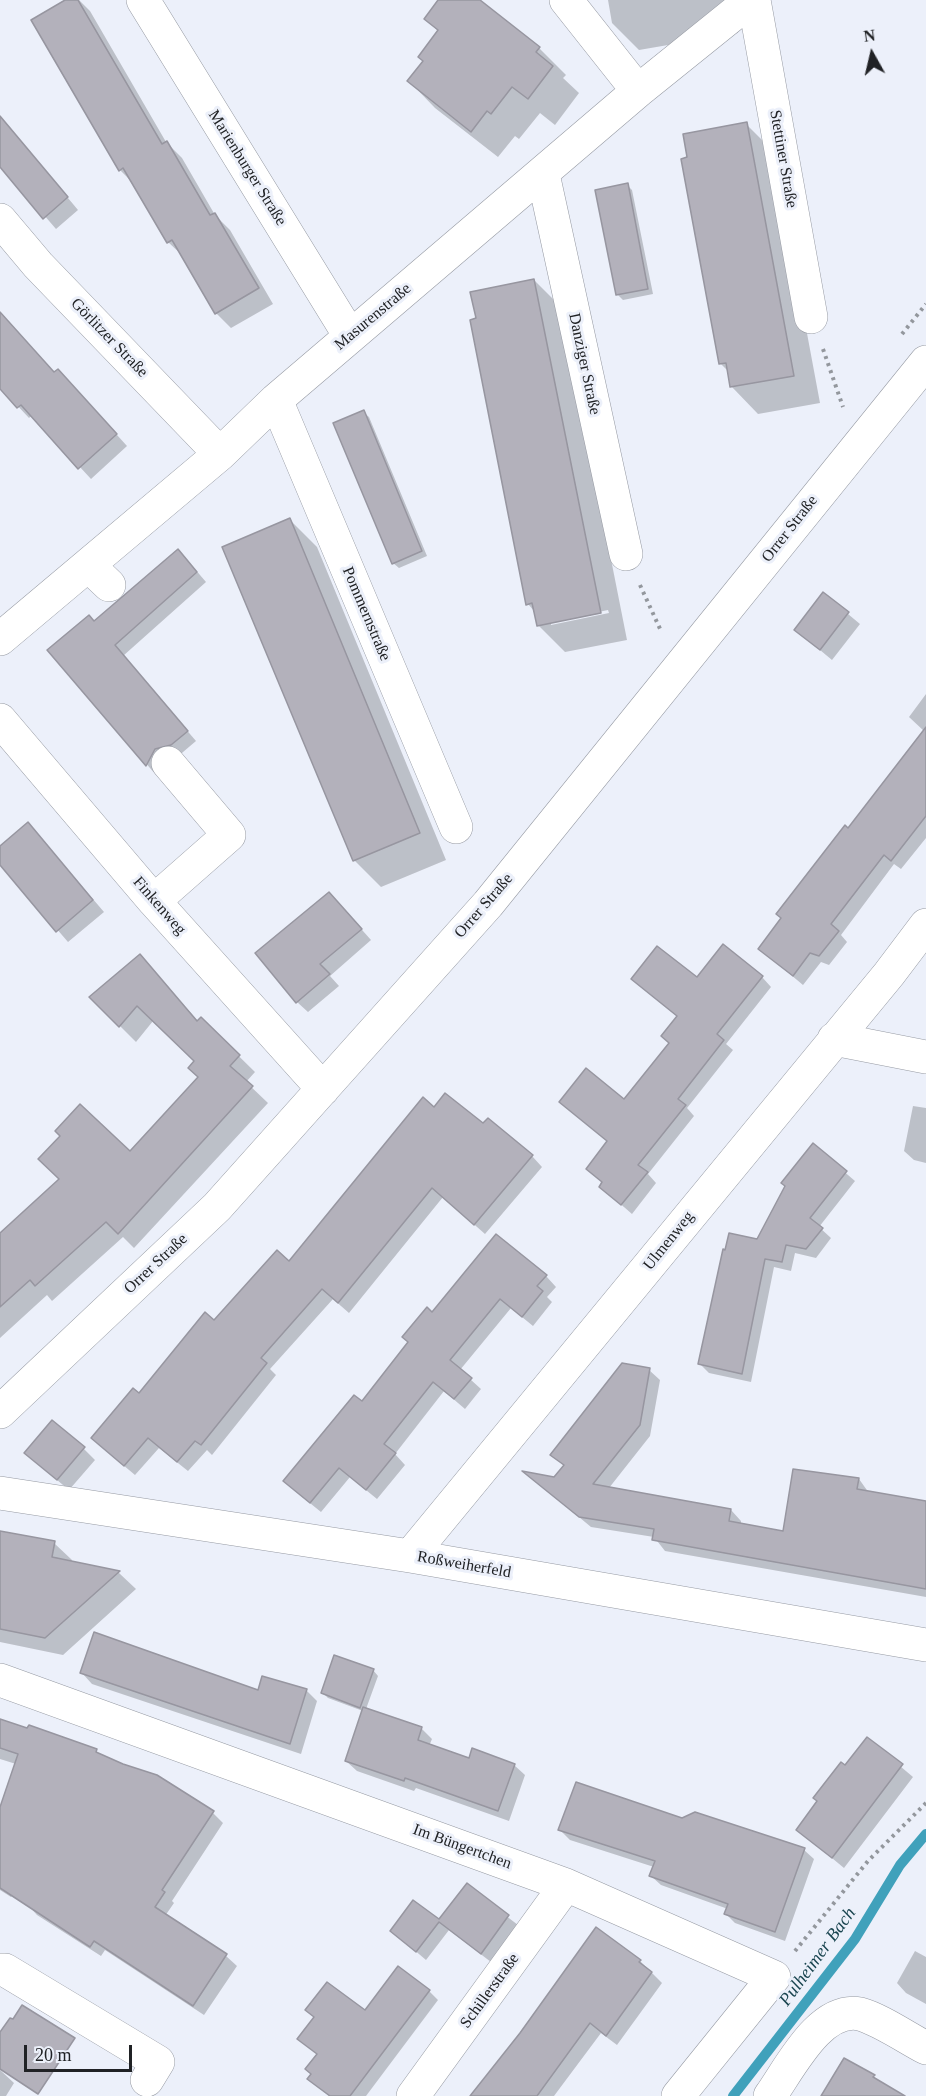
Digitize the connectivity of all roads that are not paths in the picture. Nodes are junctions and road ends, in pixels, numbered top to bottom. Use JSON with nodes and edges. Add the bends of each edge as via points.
{"nodes":[{"id":1,"x":143,"y":0,"type":"edge"},
{"id":2,"x":566,"y":0,"type":"edge"},
{"id":3,"x":753,"y":0,"type":"edge"},
{"id":4,"x":638,"y":91,"type":"junction"},
{"id":5,"x":543,"y":174,"type":"junction"},
{"id":6,"x":0,"y":219,"type":"edge"},
{"id":7,"x":812,"y":317,"type":"road end"},
{"id":8,"x":350,"y":336,"type":"junction"},
{"id":9,"x":920,"y":381,"type":"edge"},
{"id":10,"x":276,"y":400,"type":"junction"},
{"id":11,"x":220,"y":454,"type":"junction"},
{"id":12,"x":626,"y":554,"type":"road end"},
{"id":13,"x":0,"y":639,"type":"edge"},
{"id":14,"x":0,"y":720,"type":"edge"},
{"id":15,"x":168,"y":763,"type":"dead end"},
{"id":16,"x":456,"y":827,"type":"dead end"},
{"id":17,"x":154,"y":901,"type":"junction"},
{"id":18,"x":926,"y":925,"type":"edge"},
{"id":19,"x":834,"y":1039,"type":"junction"},
{"id":20,"x":926,"y":1057,"type":"edge"},
{"id":21,"x":323,"y":1089,"type":"junction"},
{"id":22,"x":0,"y":1412,"type":"edge"},
{"id":23,"x":0,"y":1493,"type":"edge"},
{"id":24,"x":410,"y":1556,"type":"junction"},
{"id":25,"x":926,"y":1645,"type":"edge"},
{"id":26,"x":0,"y":1680,"type":"edge"},
{"id":27,"x":566,"y":1885,"type":"junction"},
{"id":28,"x":0,"y":1970,"type":"edge"},
{"id":29,"x":926,"y":2048,"type":"edge"},
{"id":30,"x":147,"y":2080,"type":"dead end"},
{"id":31,"x":413,"y":2096,"type":"edge"},
{"id":32,"x":678,"y":2096,"type":"edge"},
{"id":33,"x":770,"y":2096,"type":"edge"}],
"edges":[{"from":1,"to":8,"type":"street","name":"Marienburger Straße"},
{"from":2,"to":4,"type":"street"},
{"from":3,"to":4,"type":"street","name":"Masurenstraße"},
{"from":3,"to":7,"type":"street","name":"Stettiner Straße"},
{"from":4,"to":5,"type":"street","name":"Masurenstraße"},
{"from":5,"to":8,"type":"street","name":"Masurenstraße"},
{"from":5,"to":12,"type":"street","name":"Danziger Straße"},
{"from":6,"to":11,"type":"street","name":"Görlitzer Straße","via":[[38,265]]},
{"from":8,"to":10,"type":"street","name":"Masurenstraße"},
{"from":9,"to":21,"type":"street","name":"Orrer Straße","via":[[488,904]]},
{"from":10,"to":11,"type":"street","name":"Masurenstraße"},
{"from":10,"to":16,"type":"street","name":"Pommernstraße"},
{"from":11,"to":13,"type":"street","name":"Masurenstraße","via":[[99,575]]},
{"from":14,"to":17,"type":"street","name":"Finkenweg"},
{"from":15,"to":17,"type":"street","via":[[229,836]]},
{"from":17,"to":21,"type":"street","name":"Finkenweg"},
{"from":18,"to":19,"type":"street","name":"Ulmenweg"},
{"from":19,"to":20,"type":"street"},
{"from":19,"to":24,"type":"street","name":"Ulmenweg"},
{"from":21,"to":22,"type":"street","name":"Orrer Straße","via":[[217,1207]]},
{"from":23,"to":24,"type":"street","name":"Roßweiherfeld"},
{"from":24,"to":25,"type":"street","name":"Roßweiherfeld"},
{"from":26,"to":27,"type":"street","name":"Im Büngertchen"},
{"from":27,"to":31,"type":"street","name":"Schillerstraße"},
{"from":27,"to":32,"type":"street","name":"Im Büngertchen","via":[[774,1977]]},
{"from":28,"to":30,"type":"street","via":[[158,2062]]},
{"from":29,"to":33,"type":"street","via":[[860,2014],[839,2014],[821,2025]]}]}
